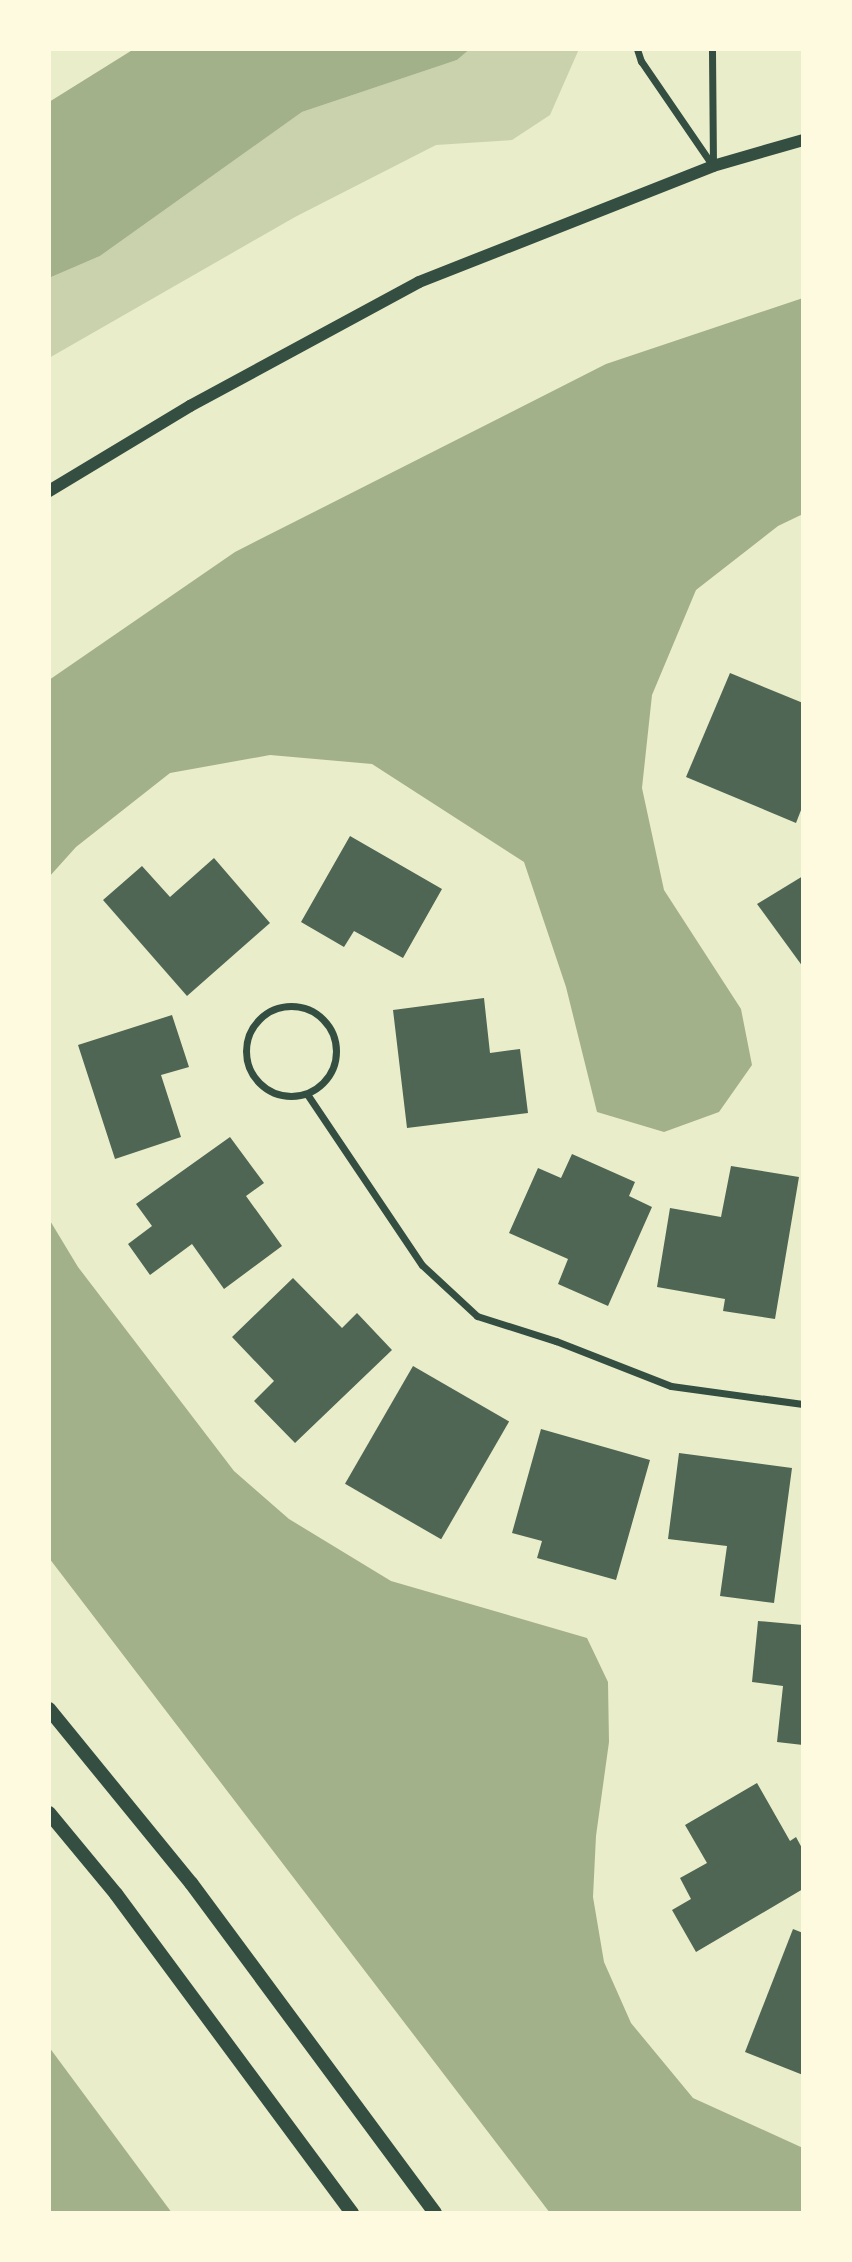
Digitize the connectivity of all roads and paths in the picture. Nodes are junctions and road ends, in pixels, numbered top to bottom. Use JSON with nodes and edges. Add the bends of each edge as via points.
{"nodes":[{"id":1,"x":637,"y":49,"type":"edge"},
{"id":2,"x":712,"y":49,"type":"edge"},
{"id":3,"x":803,"y":140,"type":"edge"},
{"id":4,"x":713,"y":166,"type":"junction"},
{"id":5,"x":49,"y":491,"type":"edge"},
{"id":6,"x":307,"y":1094,"type":"junction"},
{"id":7,"x":803,"y":1404,"type":"edge"},
{"id":8,"x":49,"y":1709,"type":"edge"},
{"id":9,"x":49,"y":1813,"type":"edge"},
{"id":10,"x":352,"y":2213,"type":"edge"},
{"id":11,"x":435,"y":2213,"type":"edge"}],
"edges":[{"from":1,"to":4,"type":"street"},
{"from":2,"to":4,"type":"street"},
{"from":3,"to":4,"type":"street"},
{"from":4,"to":5,"type":"street","via":[[419,282],[190,406]]},
{"from":6,"to":6,"type":"street","via":[[333,1070],[334,1035],[325,1020],[310,1009],[293,1005],[275,1008],[260,1017],[250,1031],[245,1049],[248,1067],[272,1093],[289,1097]]},
{"from":6,"to":7,"type":"street","via":[[422,1265],[477,1317],[556,1340],[671,1386]]},
{"from":8,"to":11,"type":"main road","via":[[191,1883]]},
{"from":9,"to":10,"type":"main road","via":[[124,1905]]}]}
